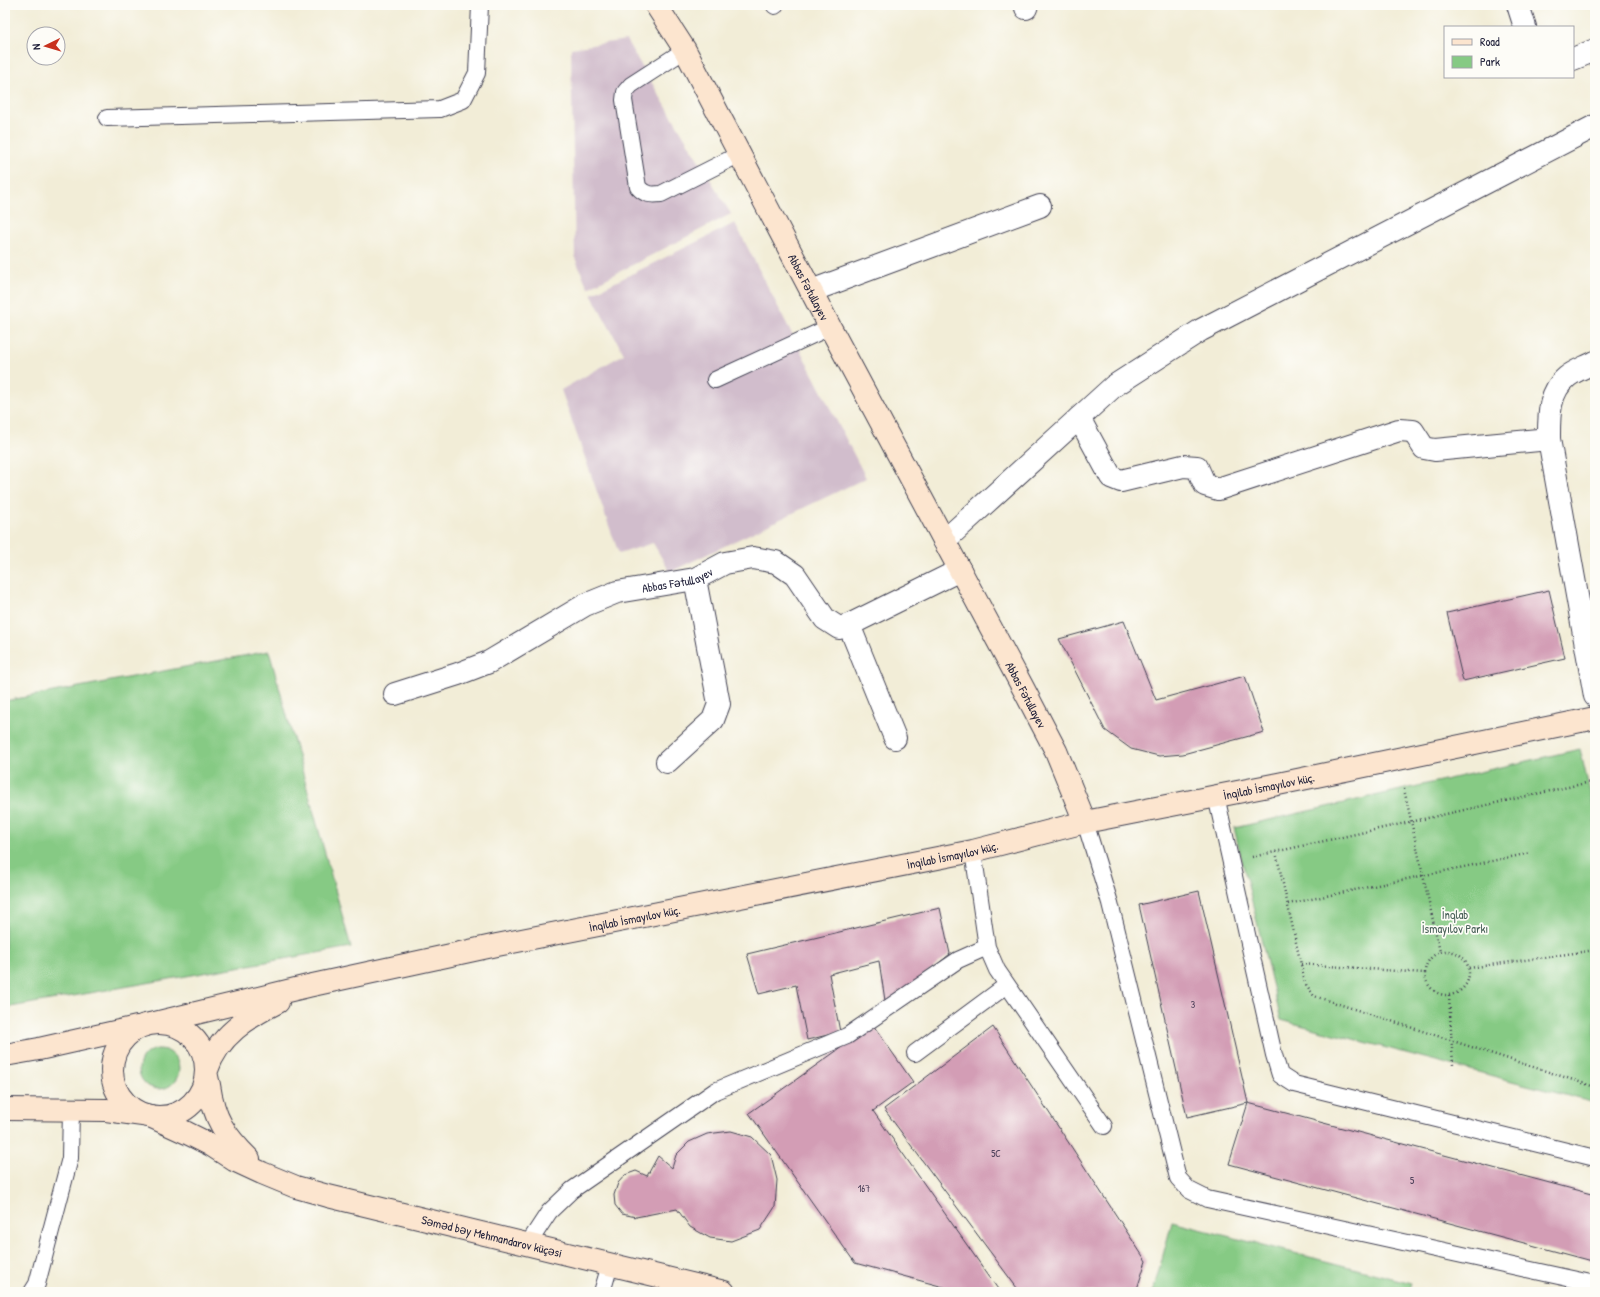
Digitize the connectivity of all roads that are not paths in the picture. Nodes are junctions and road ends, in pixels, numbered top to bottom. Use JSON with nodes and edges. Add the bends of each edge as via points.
{"nodes":[{"id":1,"x":480,"y":5,"type":"edge"},
{"id":2,"x":656,"y":5,"type":"edge"},
{"id":3,"x":1518,"y":5,"type":"edge"},
{"id":4,"x":1525,"y":26,"type":"edge"},
{"id":5,"x":685,"y":50,"type":"junction"},
{"id":6,"x":1595,"y":50,"type":"edge"},
{"id":7,"x":1574,"y":59,"type":"edge"},
{"id":8,"x":108,"y":118,"type":"dead end"},
{"id":9,"x":1595,"y":126,"type":"edge"},
{"id":10,"x":740,"y":154,"type":"junction"},
{"id":11,"x":1040,"y":206,"type":"dead end"},
{"id":12,"x":811,"y":291,"type":"junction"},
{"id":13,"x":830,"y":327,"type":"junction"},
{"id":14,"x":1595,"y":362,"type":"edge"},
{"id":15,"x":715,"y":380,"type":"dead end"},
{"id":16,"x":1079,"y":418,"type":"junction"},
{"id":17,"x":1549,"y":438,"type":"junction"},
{"id":18,"x":944,"y":541,"type":"junction"},
{"id":19,"x":960,"y":570,"type":"junction"},
{"id":20,"x":694,"y":579,"type":"junction"},
{"id":21,"x":849,"y":625,"type":"junction"},
{"id":22,"x":395,"y":694,"type":"dead end"},
{"id":23,"x":1595,"y":696,"type":"edge"},
{"id":24,"x":1595,"y":718,"type":"edge"},
{"id":25,"x":895,"y":738,"type":"dead end"},
{"id":26,"x":667,"y":762,"type":"dead end"},
{"id":27,"x":1216,"y":796,"type":"junction"},
{"id":28,"x":1085,"y":822,"type":"junction"},
{"id":29,"x":973,"y":851,"type":"junction"},
{"id":30,"x":987,"y":947,"type":"junction"},
{"id":31,"x":1007,"y":985,"type":"junction"},
{"id":32,"x":308,"y":986,"type":"junction"},
{"id":33,"x":147,"y":1024,"type":"junction"},
{"id":34,"x":915,"y":1053,"type":"dead end"},
{"id":35,"x":5,"y":1055,"type":"edge"},
{"id":36,"x":206,"y":1072,"type":"junction"},
{"id":37,"x":5,"y":1109,"type":"edge"},
{"id":38,"x":71,"y":1109,"type":"junction"},
{"id":39,"x":150,"y":1116,"type":"junction"},
{"id":40,"x":1104,"y":1126,"type":"dead end"},
{"id":41,"x":1595,"y":1158,"type":"edge"},
{"id":42,"x":262,"y":1173,"type":"junction"},
{"id":43,"x":528,"y":1244,"type":"junction"},
{"id":44,"x":610,"y":1265,"type":"junction"},
{"id":45,"x":1595,"y":1284,"type":"edge"},
{"id":46,"x":32,"y":1292,"type":"edge"},
{"id":47,"x":602,"y":1292,"type":"edge"},
{"id":48,"x":724,"y":1292,"type":"edge"}],
"edges":[{"from":1,"to":8,"type":"lane","via":[[477,73],[463,100],[440,109]]},
{"from":2,"to":5,"type":"main road","name":"Abbas Fətullayev"},
{"from":3,"to":4,"type":"street"},
{"from":5,"to":10,"type":"main road","name":"Abbas Fətullayev"},
{"from":5,"to":10,"type":"lane","via":[[631,85],[625,92],[624,100],[638,187],[642,192],[651,195],[661,194]]},
{"from":6,"to":7,"type":"street"},
{"from":9,"to":16,"type":"street","via":[[1201,330],[1114,386]]},
{"from":10,"to":12,"type":"main road","name":"Abbas Fətullayev"},
{"from":11,"to":12,"type":"street"},
{"from":12,"to":13,"type":"main road","name":"Abbas Fətullayev"},
{"from":13,"to":15,"type":"lane"},
{"from":13,"to":18,"type":"main road","name":"Abbas Fətullayev"},
{"from":14,"to":17,"type":"street","via":[[1567,377],[1555,392],[1549,409]]},
{"from":16,"to":17,"type":"street","via":[[1111,477],[1121,481],[1183,466],[1197,467],[1205,485],[1218,489],[1399,430],[1412,432],[1424,448],[1435,450]]},
{"from":16,"to":18,"type":"street"},
{"from":17,"to":23,"type":"street"},
{"from":18,"to":19,"type":"main road","name":"Abbas Fətullayev"},
{"from":19,"to":21,"type":"street"},
{"from":19,"to":28,"type":"main road","name":"Abbas Fətullayev","via":[[1056,751]]},
{"from":20,"to":21,"type":"street","name":"Abbas Fətullayev","via":[[726,563],[753,558],[776,562],[795,575],[826,619],[839,628]]},
{"from":20,"to":22,"type":"street","name":"Abbas Fətullayev","via":[[617,592],[585,605],[489,662]]},
{"from":20,"to":26,"type":"street","via":[[719,704],[713,720]]},
{"from":21,"to":25,"type":"street"},
{"from":24,"to":27,"type":"main road","name":"İnqilab İsmayılov küç."},
{"from":27,"to":28,"type":"main road","name":"İnqilab İsmayılov küç."},
{"from":27,"to":41,"type":"lane","via":[[1280,1075],[1294,1084]]},
{"from":28,"to":29,"type":"main road","name":"İnqilab İsmayılov küç."},
{"from":28,"to":45,"type":"lane","via":[[1110,903],[1178,1178],[1189,1190],[1207,1198]]},
{"from":29,"to":30,"type":"lane"},
{"from":29,"to":32,"type":"main road","name":"İnqilab İsmayılov küç.","via":[[496,945]]},
{"from":30,"to":31,"type":"lane"},
{"from":30,"to":43,"type":"lane","via":[[958,960],[847,1036],[714,1091],[572,1190],[549,1212]]},
{"from":31,"to":34,"type":"lane"},
{"from":31,"to":40,"type":"lane"},
{"from":32,"to":33,"type":"main road"},
{"from":32,"to":36,"type":"main road","via":[[254,1014],[232,1031],[217,1049]]},
{"from":33,"to":35,"type":"main road"},
{"from":33,"to":36,"type":"main road","via":[[171,1024],[185,1030],[197,1041],[204,1056]]},
{"from":33,"to":39,"type":"main road","via":[[128,1034],[118,1046],[112,1060],[112,1075],[116,1089],[124,1102],[136,1111]]},
{"from":36,"to":39,"type":"main road","via":[[203,1088],[194,1102],[182,1112],[166,1117]]},
{"from":36,"to":42,"type":"main road","via":[[211,1102],[218,1120],[229,1139]]},
{"from":37,"to":38,"type":"main road"},
{"from":38,"to":39,"type":"main road","via":[[106,1110]]},
{"from":38,"to":46,"type":"lane","via":[[70,1158]]},
{"from":39,"to":42,"type":"main road","name":"Səməd bəy Mehmandarov küçəsi"},
{"from":42,"to":43,"type":"main road","name":"Səməd bəy Mehmandarov küçəsi","via":[[328,1196]]},
{"from":43,"to":44,"type":"main road","name":"Səməd bəy Mehmandarov küçəsi"},
{"from":44,"to":47,"type":"lane"},
{"from":44,"to":48,"type":"main road","name":"Səməd bəy Mehmandarov küçəsi"}]}
